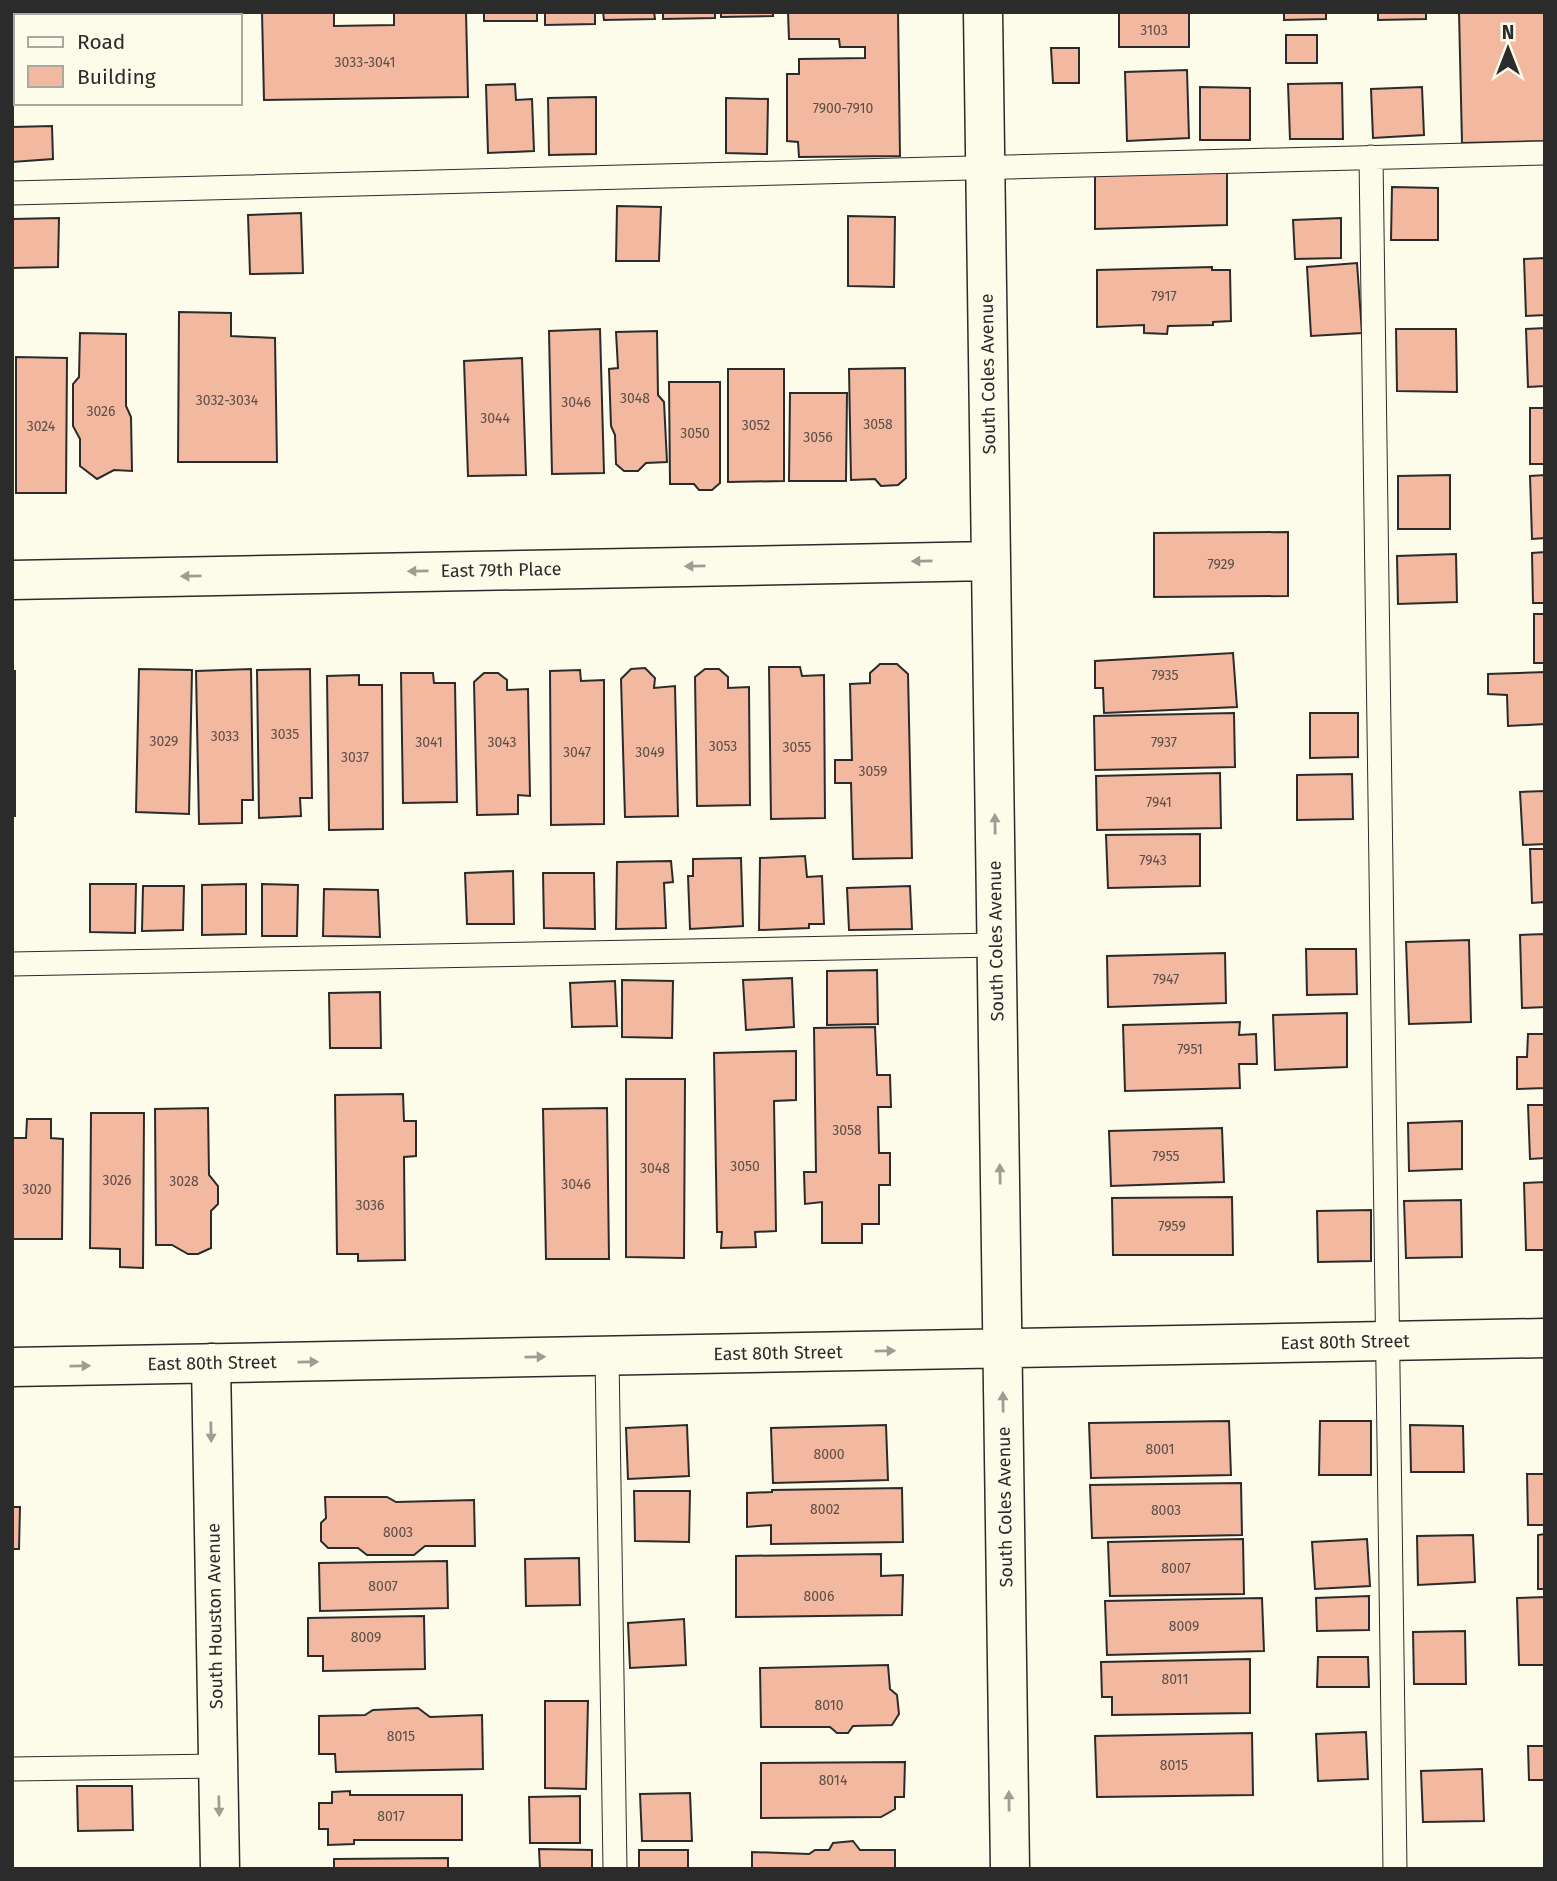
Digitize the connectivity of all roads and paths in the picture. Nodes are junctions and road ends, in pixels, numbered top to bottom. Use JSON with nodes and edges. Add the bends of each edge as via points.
{"nodes":[{"id":1,"x":983,"y":12,"type":"edge"},
{"id":2,"x":1545,"y":153,"type":"edge"},
{"id":3,"x":1371,"y":157,"type":"junction"},
{"id":4,"x":985,"y":167,"type":"junction"},
{"id":5,"x":12,"y":193,"type":"edge"},
{"id":6,"x":991,"y":561,"type":"junction"},
{"id":7,"x":12,"y":580,"type":"edge"},
{"id":8,"x":996,"y":945,"type":"junction"},
{"id":9,"x":12,"y":964,"type":"edge"},
{"id":10,"x":1545,"y":1338,"type":"edge"},
{"id":11,"x":1386,"y":1341,"type":"junction"},
{"id":12,"x":1002,"y":1349,"type":"junction"},
{"id":13,"x":607,"y":1356,"type":"junction"},
{"id":14,"x":211,"y":1363,"type":"junction"},
{"id":15,"x":12,"y":1367,"type":"edge"},
{"id":16,"x":218,"y":1766,"type":"junction"},
{"id":17,"x":12,"y":1769,"type":"edge"},
{"id":18,"x":220,"y":1869,"type":"edge"},
{"id":19,"x":615,"y":1869,"type":"edge"},
{"id":20,"x":1010,"y":1869,"type":"edge"},
{"id":21,"x":1395,"y":1869,"type":"edge"}],
"edges":[{"from":1,"to":4,"type":"street","name":"South Coles Avenue"},
{"from":2,"to":3,"type":"lane"},
{"from":3,"to":4,"type":"lane"},
{"from":3,"to":11,"type":"lane"},
{"from":4,"to":5,"type":"lane"},
{"from":4,"to":6,"type":"street","name":"South Coles Avenue"},
{"from":6,"to":7,"type":"street","name":"East 79th Place","one_way":true},
{"from":8,"to":6,"type":"street","name":"South Coles Avenue","one_way":true},
{"from":8,"to":9,"type":"lane"},
{"from":12,"to":8,"type":"street","name":"South Coles Avenue","one_way":true},
{"from":10,"to":11,"type":"street","name":"East 80th Street"},
{"from":11,"to":12,"type":"street","name":"East 80th Street"},
{"from":11,"to":21,"type":"lane"},
{"from":13,"to":12,"type":"street","name":"East 80th Street","one_way":true},
{"from":20,"to":12,"type":"street","name":"South Coles Avenue","one_way":true},
{"from":14,"to":13,"type":"street","name":"East 80th Street","one_way":true},
{"from":13,"to":19,"type":"lane"},
{"from":15,"to":14,"type":"street","name":"East 80th Street","one_way":true},
{"from":14,"to":16,"type":"street","name":"South Houston Avenue","one_way":true},
{"from":16,"to":17,"type":"lane"},
{"from":16,"to":18,"type":"street","name":"South Houston Avenue","one_way":true}]}
